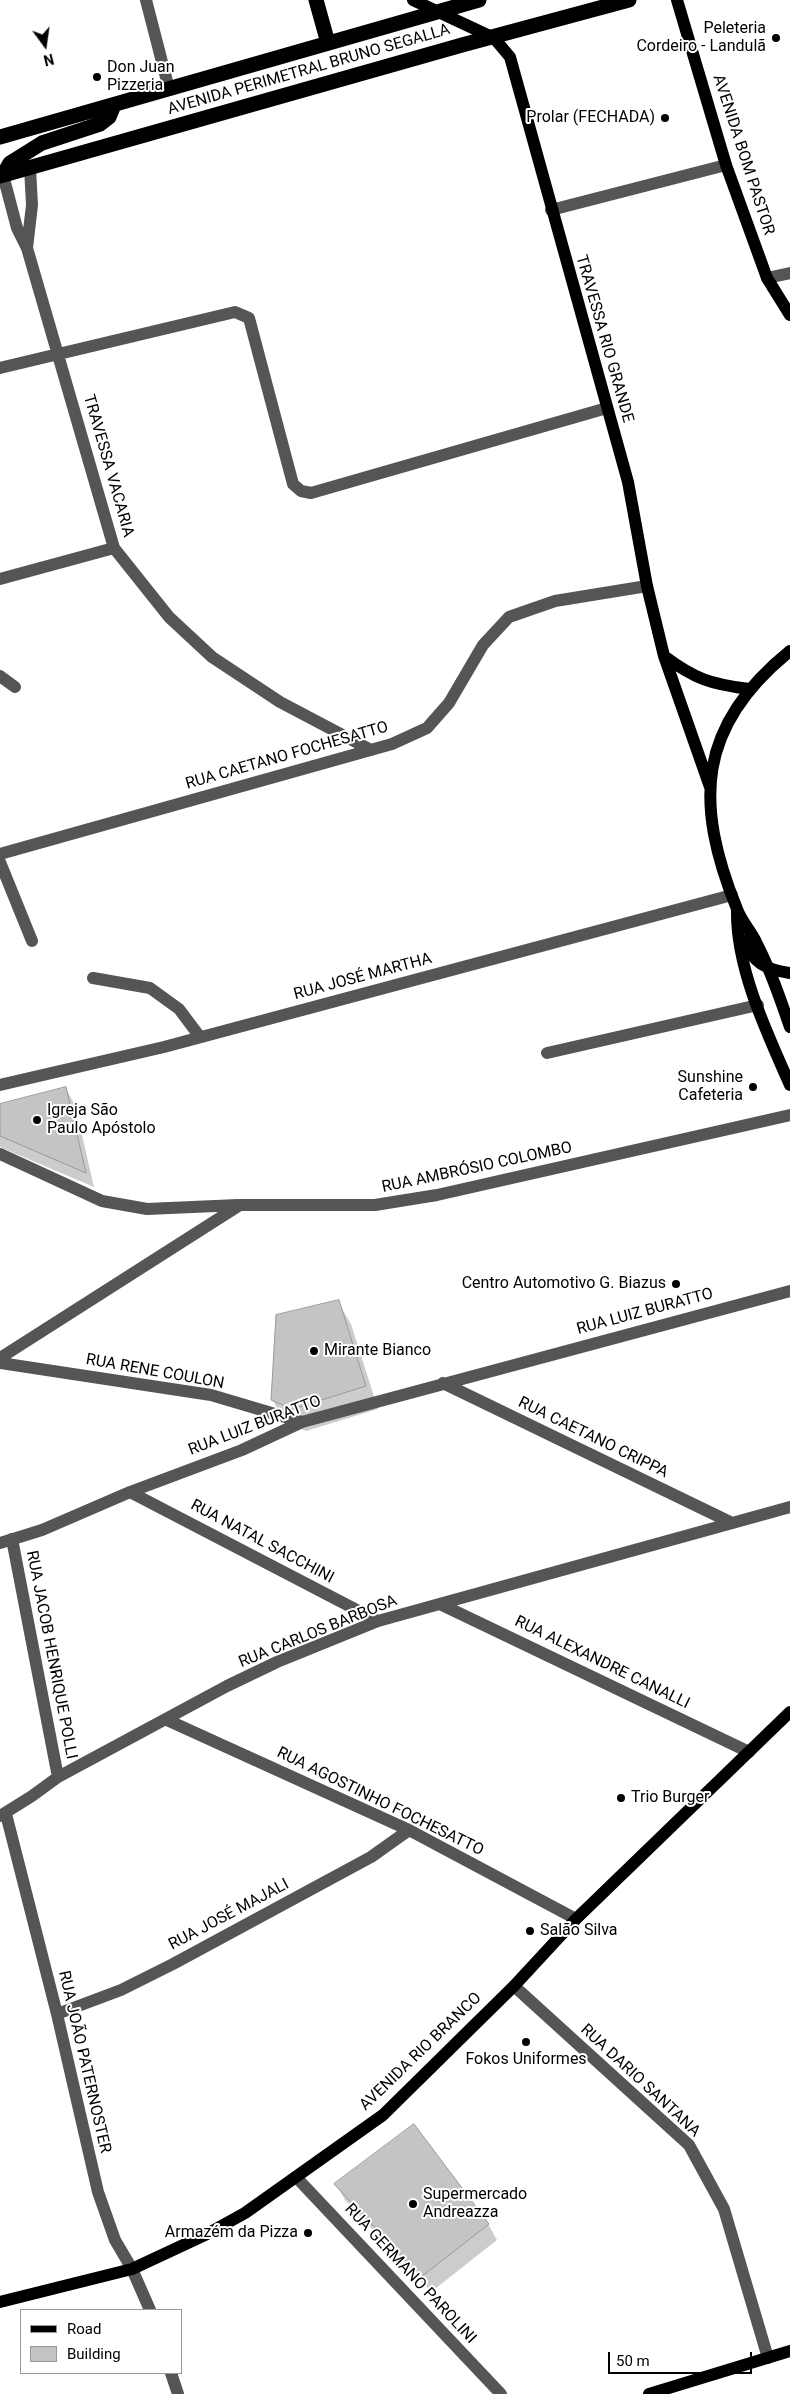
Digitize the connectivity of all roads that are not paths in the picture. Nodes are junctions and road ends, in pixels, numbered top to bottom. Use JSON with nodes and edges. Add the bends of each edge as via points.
{"nodes":[{"id":1,"x":146,"y":0,"type":"edge"},
{"id":2,"x":316,"y":0,"type":"edge"},
{"id":3,"x":413,"y":0,"type":"edge"},
{"id":4,"x":479,"y":0,"type":"edge"},
{"id":5,"x":629,"y":0,"type":"edge"},
{"id":6,"x":677,"y":0,"type":"edge"},
{"id":7,"x":438,"y":12,"type":"junction"},
{"id":8,"x":494,"y":38,"type":"junction"},
{"id":9,"x":328,"y":43,"type":"junction"},
{"id":10,"x":169,"y":89,"type":"junction"},
{"id":11,"x":114,"y":105,"type":"junction"},
{"id":12,"x":1,"y":134,"type":"edge"},
{"id":13,"x":726,"y":165,"type":"junction"},
{"id":14,"x":30,"y":168,"type":"junction"},
{"id":15,"x":2,"y":176,"type":"edge"},
{"id":16,"x":551,"y":210,"type":"junction"},
{"id":17,"x":27,"y":248,"type":"junction"},
{"id":18,"x":790,"y":273,"type":"edge"},
{"id":19,"x":767,"y":278,"type":"junction"},
{"id":20,"x":790,"y":315,"type":"edge"},
{"id":21,"x":58,"y":352,"type":"junction"},
{"id":22,"x":0,"y":368,"type":"edge"},
{"id":23,"x":607,"y":408,"type":"junction"},
{"id":24,"x":114,"y":548,"type":"junction"},
{"id":25,"x":0,"y":579,"type":"edge"},
{"id":26,"x":647,"y":586,"type":"junction"},
{"id":27,"x":790,"y":651,"type":"edge"},
{"id":28,"x":664,"y":656,"type":"junction"},
{"id":29,"x":0,"y":676,"type":"edge"},
{"id":30,"x":15,"y":686,"type":"dead end"},
{"id":31,"x":749,"y":689,"type":"junction"},
{"id":32,"x":371,"y":750,"type":"junction"},
{"id":33,"x":710,"y":787,"type":"junction"},
{"id":34,"x":0,"y":854,"type":"edge"},
{"id":35,"x":0,"y":862,"type":"edge"},
{"id":36,"x":732,"y":895,"type":"junction"},
{"id":37,"x":737,"y":911,"type":"junction"},
{"id":38,"x":737,"y":931,"type":"junction"},
{"id":39,"x":32,"y":941,"type":"dead end"},
{"id":40,"x":770,"y":970,"type":"junction"},
{"id":41,"x":790,"y":973,"type":"edge"},
{"id":42,"x":93,"y":978,"type":"dead end"},
{"id":43,"x":758,"y":1005,"type":"junction"},
{"id":44,"x":790,"y":1027,"type":"edge"},
{"id":45,"x":200,"y":1037,"type":"junction"},
{"id":46,"x":547,"y":1053,"type":"dead end"},
{"id":47,"x":789,"y":1082,"type":"edge"},
{"id":48,"x":0,"y":1085,"type":"edge"},
{"id":49,"x":790,"y":1115,"type":"edge"},
{"id":50,"x":0,"y":1154,"type":"edge"},
{"id":51,"x":240,"y":1204,"type":"junction"},
{"id":52,"x":790,"y":1291,"type":"edge"},
{"id":53,"x":0,"y":1358,"type":"edge"},
{"id":54,"x":0,"y":1363,"type":"edge"},
{"id":55,"x":443,"y":1383,"type":"junction"},
{"id":56,"x":302,"y":1422,"type":"junction"},
{"id":57,"x":130,"y":1492,"type":"junction"},
{"id":58,"x":790,"y":1507,"type":"edge"},
{"id":59,"x":730,"y":1522,"type":"junction"},
{"id":60,"x":6,"y":1541,"type":"edge"},
{"id":61,"x":440,"y":1604,"type":"junction"},
{"id":62,"x":378,"y":1622,"type":"junction"},
{"id":63,"x":790,"y":1712,"type":"edge"},
{"id":64,"x":167,"y":1720,"type":"junction"},
{"id":65,"x":749,"y":1752,"type":"junction"},
{"id":66,"x":58,"y":1777,"type":"junction"},
{"id":67,"x":3,"y":1815,"type":"edge"},
{"id":68,"x":409,"y":1830,"type":"junction"},
{"id":69,"x":576,"y":1919,"type":"junction"},
{"id":70,"x":514,"y":1986,"type":"junction"},
{"id":71,"x":57,"y":2014,"type":"junction"},
{"id":72,"x":296,"y":2177,"type":"junction"},
{"id":73,"x":132,"y":2269,"type":"junction"},
{"id":74,"x":0,"y":2302,"type":"edge"},
{"id":75,"x":150,"y":2309,"type":"edge"},
{"id":76,"x":790,"y":2352,"type":"edge"},
{"id":77,"x":768,"y":2358,"type":"junction"},
{"id":78,"x":171,"y":2374,"type":"edge"},
{"id":79,"x":178,"y":2394,"type":"edge"},
{"id":80,"x":501,"y":2394,"type":"edge"},
{"id":81,"x":649,"y":2394,"type":"edge"}],
"edges":[{"from":1,"to":10,"type":"street"},
{"from":2,"to":9,"type":"highway"},
{"from":3,"to":7,"type":"main road"},
{"from":4,"to":7,"type":"highway","name":"AVENIDA PERIMETRAL BRUNO SEGALLA"},
{"from":5,"to":8,"type":"highway","name":"AVENIDA PERIMETRAL BRUNO SEGALLA"},
{"from":6,"to":13,"type":"main road","name":"AVENIDA BOM PASTOR"},
{"from":7,"to":8,"type":"main road"},
{"from":7,"to":9,"type":"highway","name":"AVENIDA PERIMETRAL BRUNO SEGALLA"},
{"from":8,"to":14,"type":"highway","name":"AVENIDA PERIMETRAL BRUNO SEGALLA"},
{"from":8,"to":16,"type":"main road","name":"TRAVESSA RIO GRANDE","via":[[510,58]]},
{"from":9,"to":10,"type":"highway","name":"AVENIDA PERIMETRAL BRUNO SEGALLA"},
{"from":10,"to":11,"type":"highway","name":"AVENIDA PERIMETRAL BRUNO SEGALLA"},
{"from":11,"to":12,"type":"highway","name":"AVENIDA PERIMETRAL BRUNO SEGALLA"},
{"from":11,"to":15,"type":"highway","via":[[109,117],[100,124],[42,143],[10,163]]},
{"from":13,"to":16,"type":"street"},
{"from":13,"to":19,"type":"main road","name":"AVENIDA BOM PASTOR"},
{"from":14,"to":15,"type":"highway","name":"AVENIDA PERIMETRAL BRUNO SEGALLA"},
{"from":14,"to":17,"type":"street","name":"TRAVESSA VACARIA","via":[[32,205]]},
{"from":15,"to":17,"type":"street","name":"TRAVESSA VACARIA","via":[[17,228]]},
{"from":16,"to":23,"type":"main road","name":"TRAVESSA RIO GRANDE"},
{"from":17,"to":21,"type":"street","name":"TRAVESSA VACARIA"},
{"from":18,"to":19,"type":"street"},
{"from":19,"to":20,"type":"main road","name":"AVENIDA BOM PASTOR"},
{"from":21,"to":22,"type":"street"},
{"from":21,"to":23,"type":"street","via":[[235,312],[249,318],[293,484],[301,492],[311,493]]},
{"from":21,"to":24,"type":"street","name":"TRAVESSA VACARIA"},
{"from":23,"to":26,"type":"main road","name":"TRAVESSA RIO GRANDE","via":[[628,482]]},
{"from":24,"to":25,"type":"street"},
{"from":24,"to":32,"type":"street","name":"TRAVESSA VACARIA","via":[[168,617],[212,657],[280,702]]},
{"from":26,"to":28,"type":"main road","name":"TRAVESSA RIO GRANDE"},
{"from":26,"to":32,"type":"street","name":"RUA CAETANO FOCHESATTO","via":[[555,601],[509,617],[483,644],[449,703],[427,728]]},
{"from":27,"to":31,"type":"main road"},
{"from":28,"to":31,"type":"main road","via":[[704,681]]},
{"from":28,"to":33,"type":"main road","name":"TRAVESSA RIO GRANDE"},
{"from":29,"to":30,"type":"street"},
{"from":31,"to":33,"type":"main road","via":[[727,722],[715,752]]},
{"from":32,"to":34,"type":"street","name":"RUA CAETANO FOCHESATTO"},
{"from":33,"to":36,"type":"main road","via":[[711,825]]},
{"from":35,"to":39,"type":"street"},
{"from":36,"to":37,"type":"main road"},
{"from":36,"to":45,"type":"street","name":"RUA JOSÉ MARTHA"},
{"from":37,"to":38,"type":"main road"},
{"from":37,"to":40,"type":"main road"},
{"from":38,"to":40,"type":"main road","via":[[749,952]]},
{"from":38,"to":43,"type":"main road"},
{"from":40,"to":41,"type":"main road"},
{"from":40,"to":44,"type":"main road"},
{"from":42,"to":45,"type":"street","via":[[150,988],[179,1009]]},
{"from":43,"to":46,"type":"street"},
{"from":43,"to":47,"type":"main road"},
{"from":45,"to":48,"type":"street","name":"RUA JOSÉ MARTHA"},
{"from":49,"to":51,"type":"street","name":"RUA AMBRÓSIO COLOMBO","via":[[437,1196],[375,1205]]},
{"from":50,"to":51,"type":"street","name":"RUA AMBRÓSIO COLOMBO","via":[[102,1202],[147,1209]]},
{"from":51,"to":53,"type":"street"},
{"from":52,"to":55,"type":"street","name":"RUA LUIZ BURATTO"},
{"from":54,"to":56,"type":"street","name":"RUA RENE COULON","via":[[211,1395]]},
{"from":55,"to":56,"type":"street","name":"RUA LUIZ BURATTO"},
{"from":55,"to":59,"type":"street","name":"RUA CAETANO CRIPPA"},
{"from":56,"to":57,"type":"street","name":"RUA LUIZ BURATTO","via":[[242,1450]]},
{"from":57,"to":60,"type":"street","name":"RUA LUIZ BURATTO","via":[[42,1530]]},
{"from":57,"to":62,"type":"street","name":"RUA NATAL SACCHINI"},
{"from":58,"to":59,"type":"street","name":"RUA CARLOS BARBOSA"},
{"from":59,"to":61,"type":"street","name":"RUA CARLOS BARBOSA"},
{"from":60,"to":66,"type":"street","name":"RUA JACOB HENRIQUE POLLI"},
{"from":61,"to":62,"type":"street","name":"RUA CARLOS BARBOSA"},
{"from":61,"to":65,"type":"street","name":"RUA ALEXANDRE CANALLI"},
{"from":62,"to":64,"type":"street","name":"RUA CARLOS BARBOSA","via":[[277,1662]]},
{"from":63,"to":65,"type":"main road","name":"AVENIDA RIO BRANCO"},
{"from":64,"to":66,"type":"street","name":"RUA CARLOS BARBOSA"},
{"from":64,"to":68,"type":"street","name":"RUA AGOSTINHO FOCHESATTO"},
{"from":65,"to":69,"type":"main road","name":"AVENIDA RIO BRANCO"},
{"from":66,"to":67,"type":"street","name":"RUA CARLOS BARBOSA"},
{"from":67,"to":71,"type":"street","name":"RUA JOÃO PATERNOSTER"},
{"from":68,"to":69,"type":"street","name":"RUA AGOSTINHO FOCHESATTO"},
{"from":68,"to":71,"type":"street","name":"RUA JOSÉ MAJALI","via":[[371,1858],[174,1964],[121,1990]]},
{"from":69,"to":70,"type":"main road","name":"AVENIDA RIO BRANCO"},
{"from":70,"to":72,"type":"main road","name":"AVENIDA RIO BRANCO","via":[[383,2115]]},
{"from":70,"to":77,"type":"street","name":"RUA DARIO SANTANA","via":[[689,2145],[724,2209]]},
{"from":71,"to":73,"type":"street","name":"RUA JOÃO PATERNOSTER","via":[[98,2192],[115,2240]]},
{"from":72,"to":73,"type":"main road","name":"AVENIDA RIO BRANCO","via":[[245,2213]]},
{"from":72,"to":80,"type":"street","name":"RUA GERMANO PAROLINI"},
{"from":73,"to":74,"type":"main road","name":"AVENIDA RIO BRANCO"},
{"from":73,"to":75,"type":"street","name":"RUA JOÃO PATERNOSTER"},
{"from":76,"to":77,"type":"main road"},
{"from":77,"to":81,"type":"main road"},
{"from":78,"to":79,"type":"street"}]}
